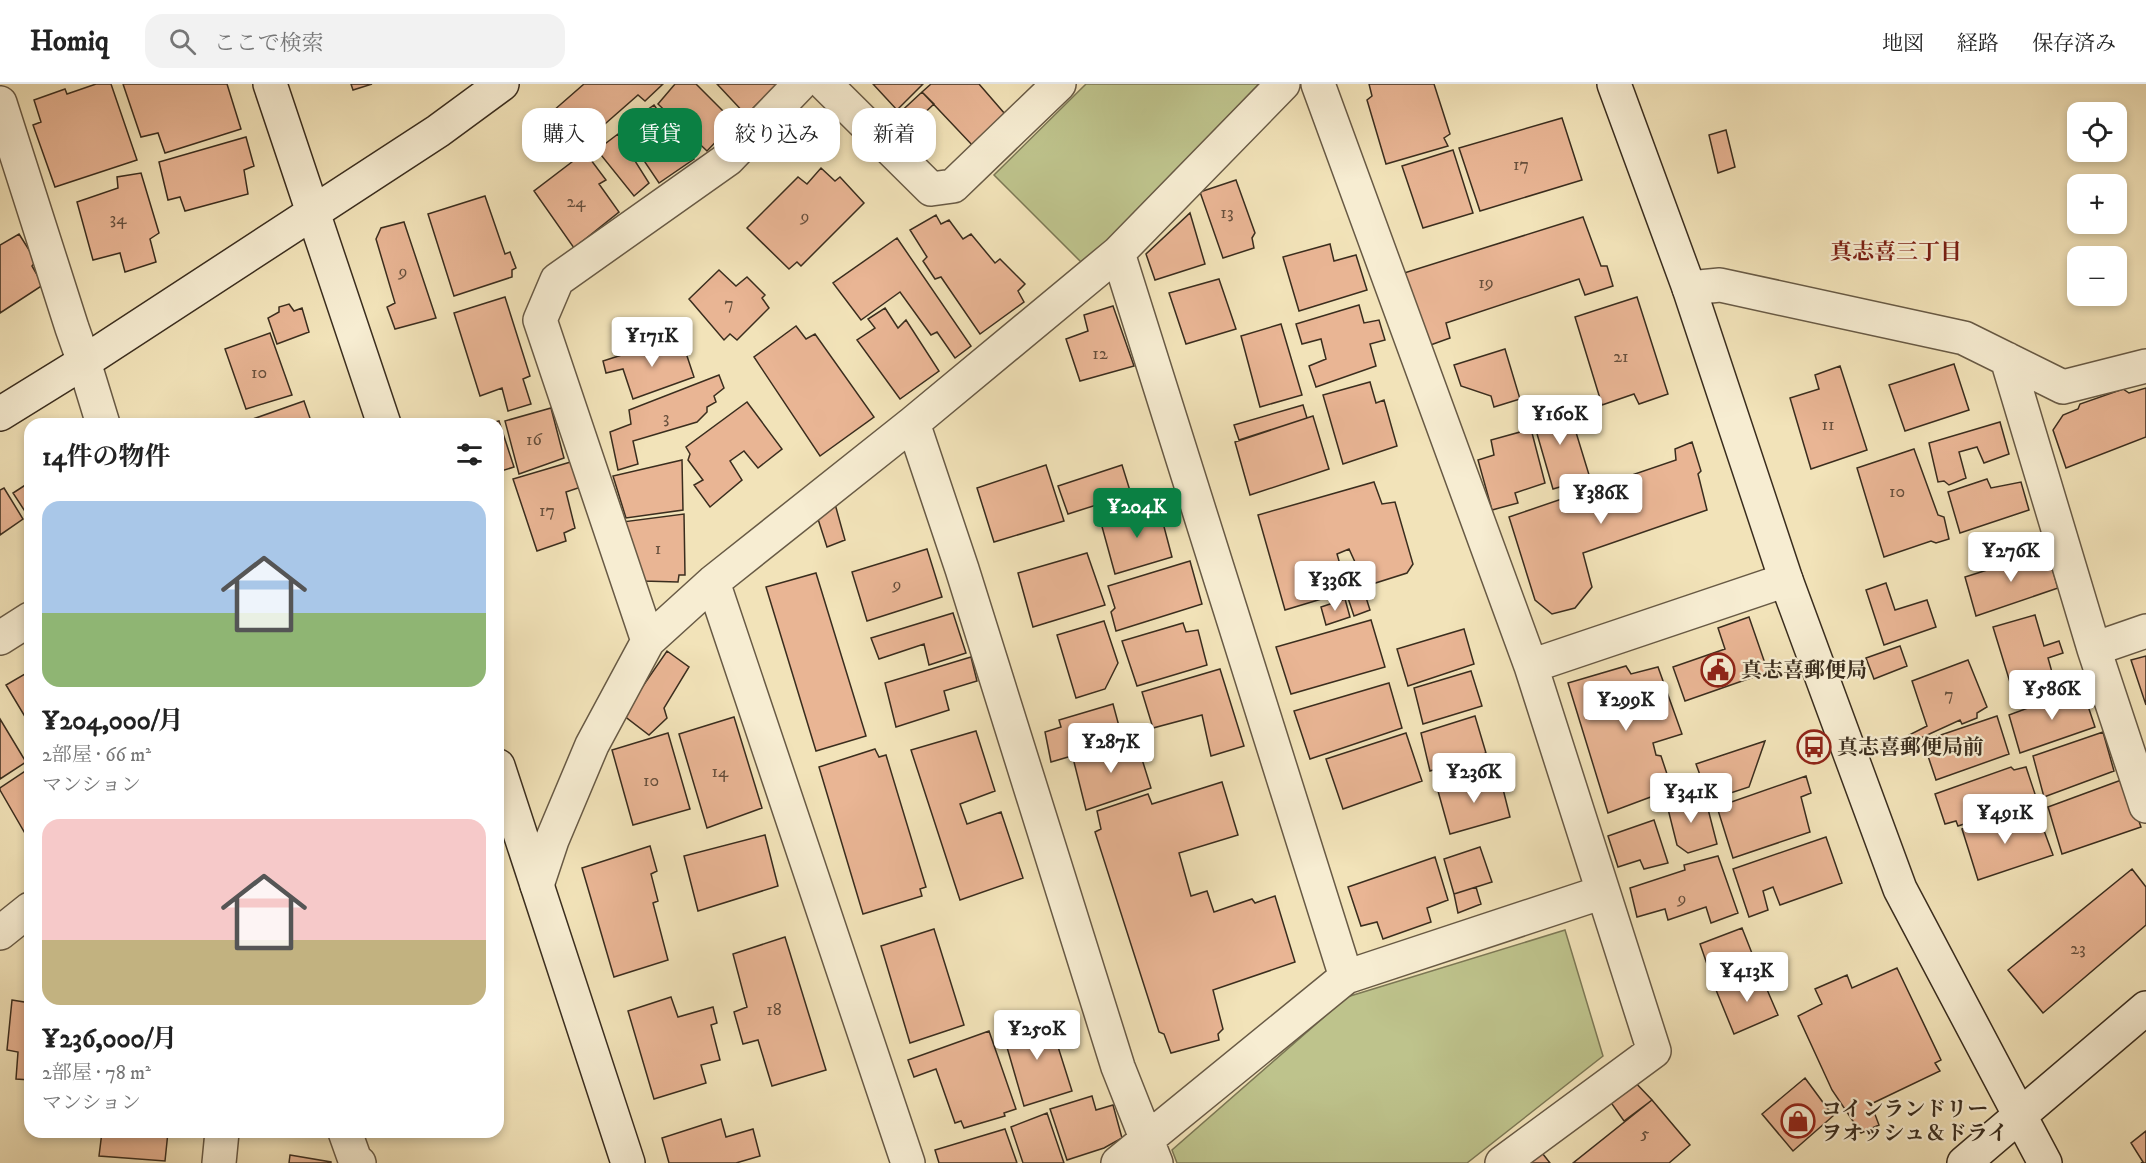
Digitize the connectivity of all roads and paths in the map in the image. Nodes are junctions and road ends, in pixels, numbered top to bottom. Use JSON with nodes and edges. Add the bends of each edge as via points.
{"nodes":[{"id":1,"x":270,"y":84,"type":"edge"},
{"id":2,"x":502,"y":84,"type":"edge"},
{"id":3,"x":800,"y":84,"type":"edge"},
{"id":4,"x":825,"y":84,"type":"edge"},
{"id":5,"x":1059,"y":84,"type":"edge"},
{"id":6,"x":1283,"y":84,"type":"edge"},
{"id":7,"x":1318,"y":84,"type":"edge"},
{"id":8,"x":1614,"y":84,"type":"edge"},
{"id":9,"x":0,"y":103,"type":"edge"},
{"id":10,"x":314,"y":213,"type":"junction"},
{"id":11,"x":1118,"y":253,"type":"junction"},
{"id":12,"x":1689,"y":288,"type":"junction"},
{"id":13,"x":2007,"y":359,"type":"junction"},
{"id":14,"x":84,"y":362,"type":"junction"},
{"id":15,"x":2146,"y":366,"type":"edge"},
{"id":16,"x":0,"y":414,"type":"edge"},
{"id":17,"x":101,"y":418,"type":"edge"},
{"id":18,"x":382,"y":418,"type":"edge"},
{"id":19,"x":913,"y":423,"type":"junction"},
{"id":20,"x":1786,"y":580,"type":"junction"},
{"id":21,"x":713,"y":582,"type":"junction"},
{"id":22,"x":24,"y":624,"type":"edge"},
{"id":23,"x":2146,"y":631,"type":"edge"},
{"id":24,"x":0,"y":638,"type":"edge"},
{"id":25,"x":648,"y":641,"type":"junction"},
{"id":26,"x":2094,"y":649,"type":"junction"},
{"id":27,"x":1530,"y":666,"type":"junction"},
{"id":28,"x":504,"y":784,"type":"edge"},
{"id":29,"x":2146,"y":806,"type":"edge"},
{"id":30,"x":537,"y":885,"type":"junction"},
{"id":31,"x":1603,"y":892,"type":"junction"},
{"id":32,"x":24,"y":914,"type":"edge"},
{"id":33,"x":0,"y":933,"type":"edge"},
{"id":34,"x":1346,"y":977,"type":"junction"},
{"id":35,"x":2146,"y":1008,"type":"edge"},
{"id":36,"x":2020,"y":1116,"type":"junction"},
{"id":37,"x":221,"y":1138,"type":"edge"},
{"id":38,"x":347,"y":1138,"type":"edge"},
{"id":39,"x":1151,"y":1151,"type":"edge"},
{"id":40,"x":219,"y":1163,"type":"edge"},
{"id":41,"x":359,"y":1163,"type":"edge"},
{"id":42,"x":628,"y":1163,"type":"edge"},
{"id":43,"x":908,"y":1163,"type":"edge"},
{"id":44,"x":1118,"y":1163,"type":"edge"},
{"id":45,"x":1502,"y":1163,"type":"edge"},
{"id":46,"x":1964,"y":1163,"type":"edge"},
{"id":47,"x":2045,"y":1163,"type":"edge"}],
"edges":[{"from":1,"to":10,"type":"street"},
{"from":2,"to":10,"type":"street"},
{"from":3,"to":25,"type":"street","via":[[728,159],[557,279],[540,320]]},
{"from":4,"to":5,"type":"street","via":[[931,189],[953,186]]},
{"from":6,"to":11,"type":"street"},
{"from":7,"to":27,"type":"street"},
{"from":8,"to":12,"type":"street"},
{"from":9,"to":14,"type":"street"},
{"from":10,"to":14,"type":"street"},
{"from":10,"to":18,"type":"street"},
{"from":11,"to":19,"type":"street"},
{"from":11,"to":34,"type":"street"},
{"from":12,"to":13,"type":"street","via":[[1720,285],[1964,338]]},
{"from":12,"to":20,"type":"street"},
{"from":13,"to":15,"type":"street","via":[[2062,387]]},
{"from":13,"to":26,"type":"street"},
{"from":14,"to":16,"type":"street"},
{"from":14,"to":17,"type":"street"},
{"from":19,"to":21,"type":"street"},
{"from":19,"to":39,"type":"street","via":[[1118,1067]]},
{"from":20,"to":27,"type":"street"},
{"from":20,"to":36,"type":"street","via":[[1900,889]]},
{"from":21,"to":25,"type":"street"},
{"from":21,"to":43,"type":"street"},
{"from":22,"to":24,"type":"street"},
{"from":23,"to":26,"type":"street"},
{"from":25,"to":30,"type":"street","via":[[592,745]]},
{"from":26,"to":29,"type":"street"},
{"from":27,"to":31,"type":"street"},
{"from":28,"to":30,"type":"street"},
{"from":30,"to":42,"type":"street"},
{"from":31,"to":34,"type":"street"},
{"from":31,"to":45,"type":"street","via":[[1654,1051]]},
{"from":32,"to":33,"type":"street"},
{"from":34,"to":39,"type":"street"},
{"from":35,"to":36,"type":"street"},
{"from":36,"to":46,"type":"street"},
{"from":36,"to":47,"type":"street"},
{"from":37,"to":40,"type":"street"},
{"from":38,"to":41,"type":"street"},
{"from":39,"to":44,"type":"street"}]}
